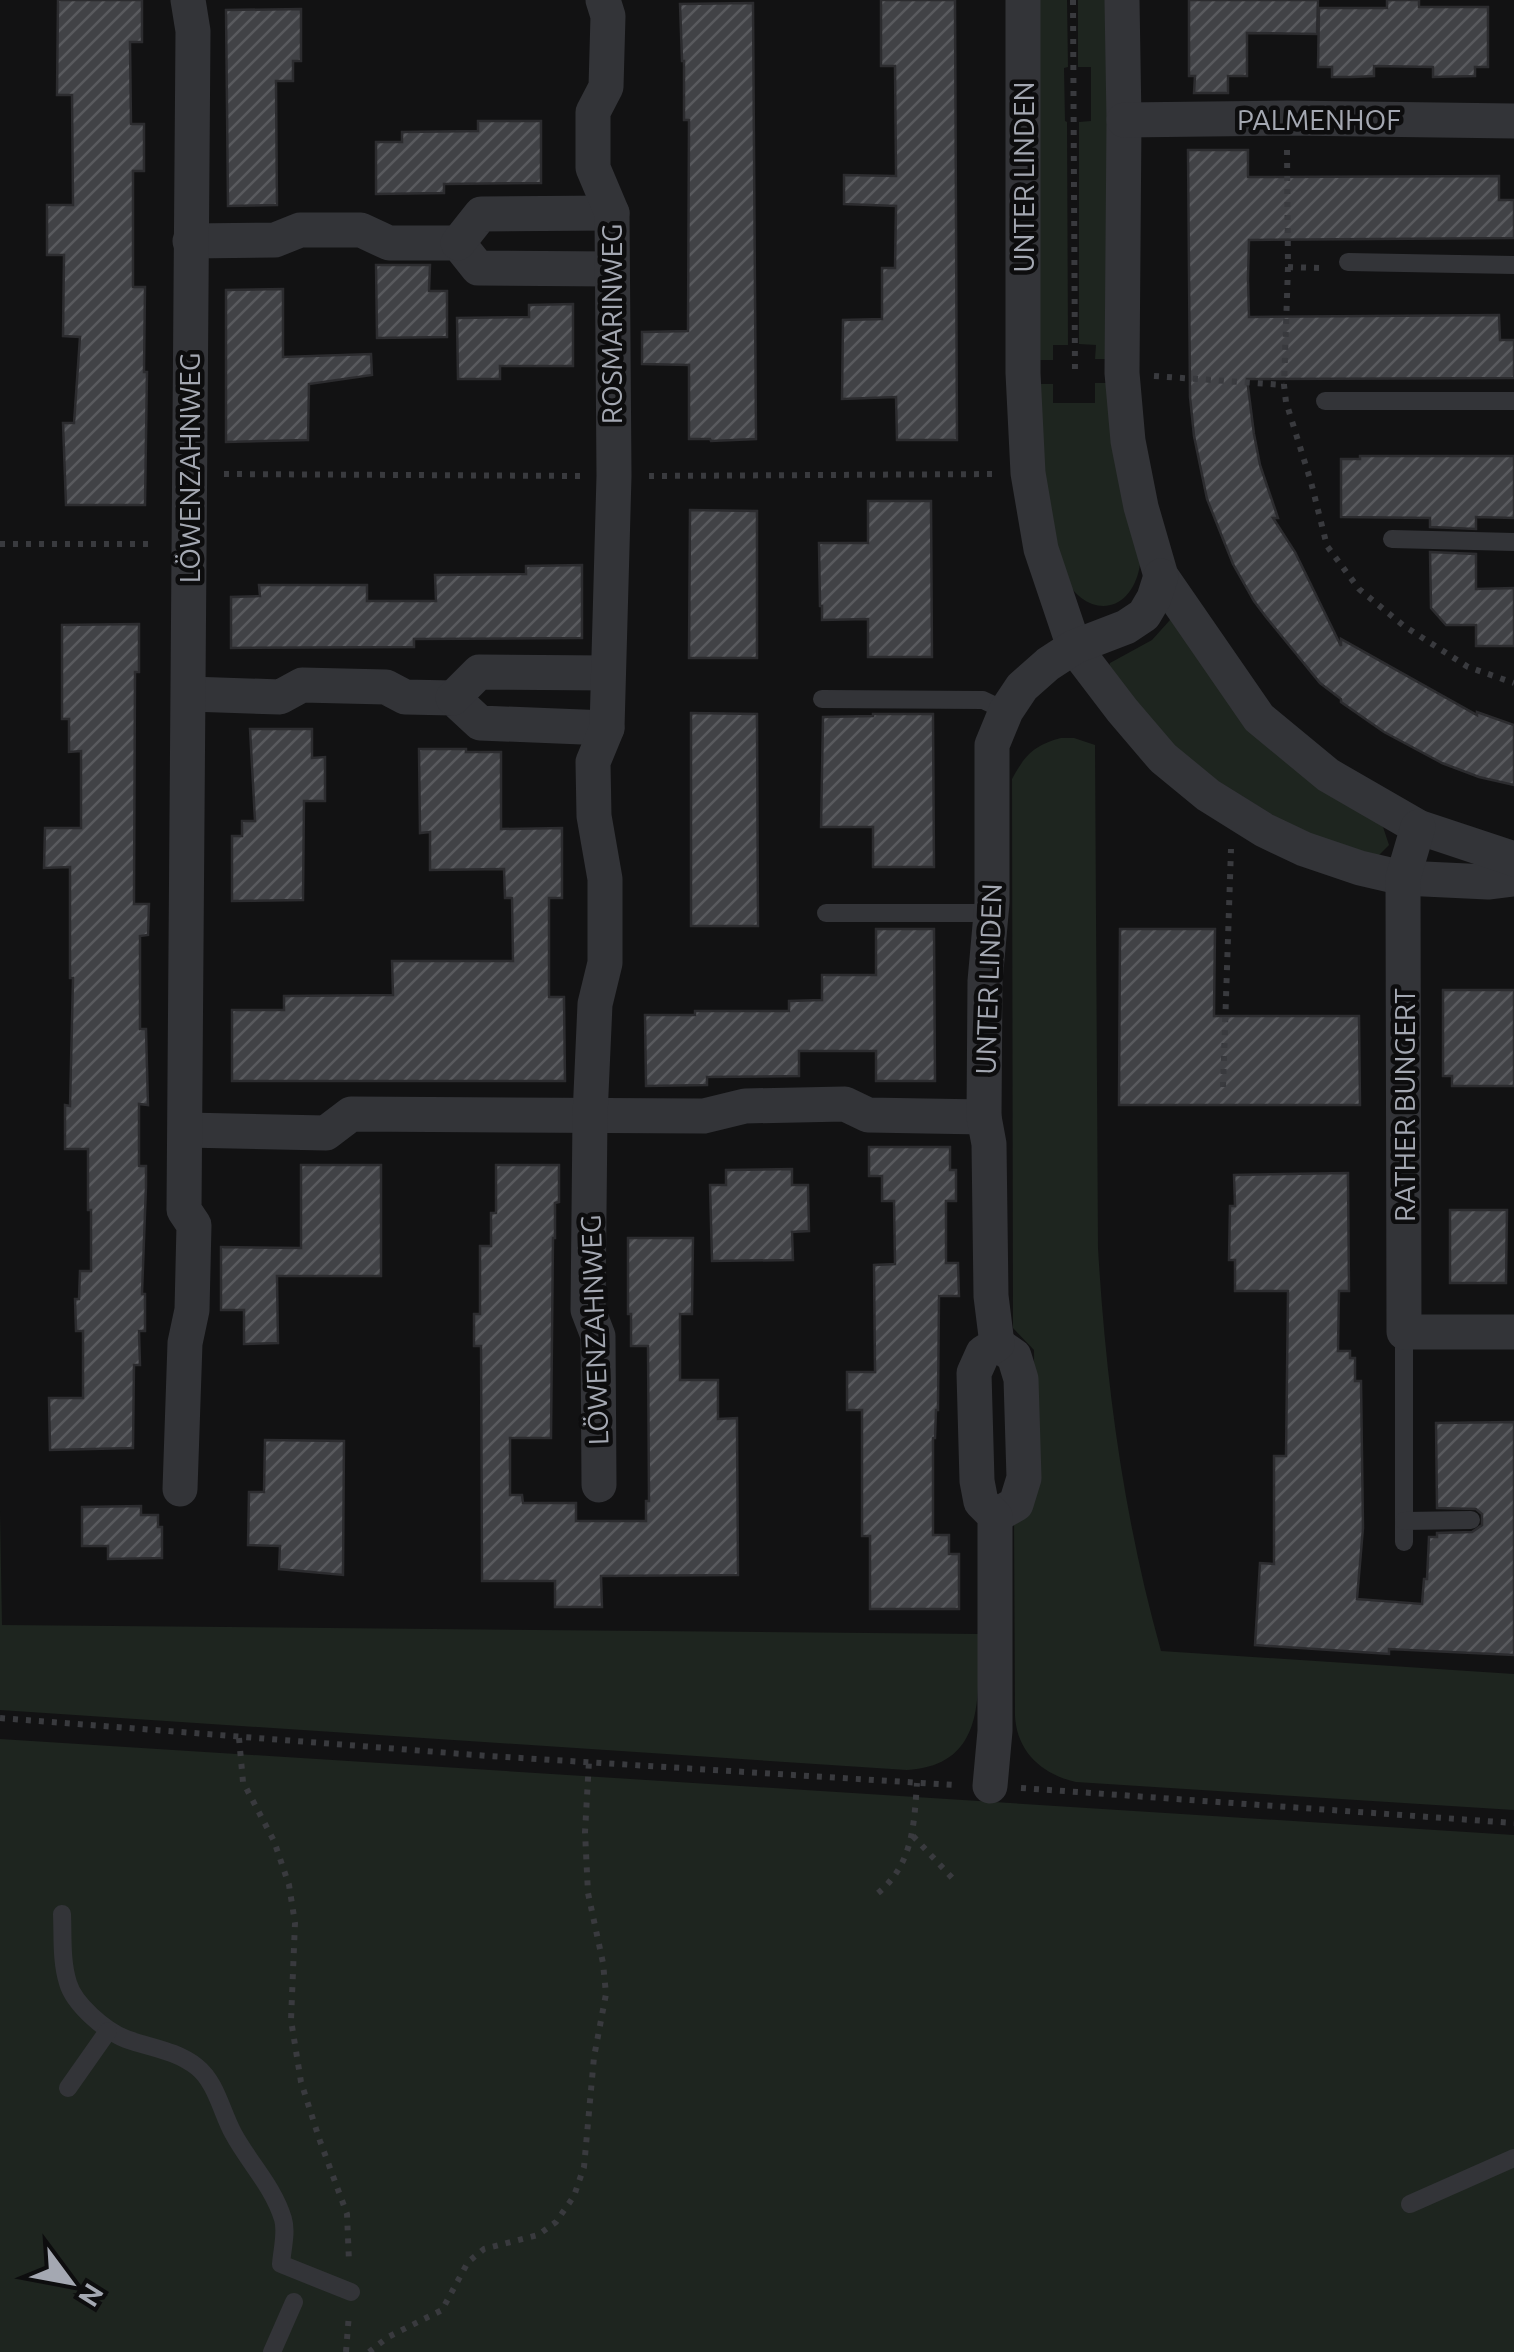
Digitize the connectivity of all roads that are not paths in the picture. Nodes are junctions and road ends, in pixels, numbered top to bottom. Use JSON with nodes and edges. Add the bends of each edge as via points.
{"nodes":[{"id":1,"x":188,"y":0,"type":"edge"},
{"id":2,"x":603,"y":0,"type":"edge"},
{"id":3,"x":1022,"y":0,"type":"edge"},
{"id":4,"x":1122,"y":0,"type":"edge"},
{"id":5,"x":1124,"y":120,"type":"junction"},
{"id":6,"x":1514,"y":120,"type":"edge"},
{"id":7,"x":612,"y":213,"type":"junction"},
{"id":8,"x":190,"y":242,"type":"junction"},
{"id":9,"x":458,"y":242,"type":"junction"},
{"id":10,"x":1348,"y":262,"type":"dead end"},
{"id":11,"x":1514,"y":265,"type":"edge"},
{"id":12,"x":612,"y":269,"type":"junction"},
{"id":13,"x":1514,"y":401,"type":"edge"},
{"id":14,"x":1324,"y":402,"type":"dead end"},
{"id":15,"x":614,"y":476,"type":"joint"},
{"id":16,"x":1392,"y":539,"type":"dead end"},
{"id":17,"x":1514,"y":542,"type":"edge"},
{"id":18,"x":1161,"y":576,"type":"junction"},
{"id":19,"x":1074,"y":646,"type":"junction"},
{"id":20,"x":608,"y":672,"type":"junction"},
{"id":21,"x":190,"y":694,"type":"junction"},
{"id":22,"x":453,"y":698,"type":"junction"},
{"id":23,"x":822,"y":699,"type":"dead end"},
{"id":24,"x":1006,"y":711,"type":"junction"},
{"id":25,"x":607,"y":728,"type":"junction"},
{"id":26,"x":1418,"y":828,"type":"junction"},
{"id":27,"x":1514,"y":859,"type":"edge"},
{"id":28,"x":1402,"y":878,"type":"junction"},
{"id":29,"x":1514,"y":879,"type":"edge"},
{"id":30,"x":826,"y":913,"type":"dead end"},
{"id":31,"x":990,"y":913,"type":"junction"},
{"id":32,"x":590,"y":1116,"type":"junction"},
{"id":33,"x":984,"y":1117,"type":"junction"},
{"id":34,"x":186,"y":1130,"type":"junction"},
{"id":35,"x":1404,"y":1332,"type":"junction"},
{"id":36,"x":1514,"y":1332,"type":"edge"},
{"id":37,"x":996,"y":1344,"type":"junction"},
{"id":38,"x":599,"y":1485,"type":"dead end"},
{"id":39,"x":180,"y":1488,"type":"dead end"},
{"id":40,"x":995,"y":1516,"type":"junction"},
{"id":41,"x":1471,"y":1520,"type":"dead end"},
{"id":42,"x":1404,"y":1521,"type":"junction"},
{"id":43,"x":1404,"y":1542,"type":"dead end"},
{"id":44,"x":990,"y":1786,"type":"road end"},
{"id":45,"x":62,"y":1914,"type":"dead end"},
{"id":46,"x":108,"y":2031,"type":"junction"},
{"id":47,"x":68,"y":2088,"type":"dead end"},
{"id":48,"x":1514,"y":2158,"type":"edge"},
{"id":49,"x":1410,"y":2204,"type":"dead end"},
{"id":50,"x":350,"y":2292,"type":"road end"},
{"id":51,"x":294,"y":2302,"type":"dead end"},
{"id":52,"x":272,"y":2352,"type":"edge"}],
"edges":[{"from":1,"to":8,"type":"street","name":"LÖWENZAHNWEG","via":[[194,31]]},
{"from":2,"to":7,"type":"street","name":"ROSMARINWEG","via":[[606,86],[593,112],[593,168]]},
{"from":3,"to":19,"type":"street","name":"UNTER LINDEN","via":[[1028,473],[1041,550]]},
{"from":4,"to":5,"type":"street"},
{"from":5,"to":6,"type":"street","name":"PALMENHOF"},
{"from":5,"to":18,"type":"street","via":[[1122,373],[1140,507]]},
{"from":7,"to":9,"type":"street","via":[[481,214]]},
{"from":7,"to":12,"type":"street","name":"ROSMARINWEG"},
{"from":8,"to":9,"type":"street","via":[[275,240],[300,230],[361,230],[389,242]]},
{"from":8,"to":21,"type":"street","name":"LÖWENZAHNWEG"},
{"from":9,"to":12,"type":"street","via":[[478,268]]},
{"from":10,"to":11,"type":"lane"},
{"from":12,"to":15,"type":"street","name":"ROSMARINWEG"},
{"from":13,"to":14,"type":"lane"},
{"from":15,"to":20,"type":"street","name":"LÖWENZAHNWEG"},
{"from":16,"to":17,"type":"lane"},
{"from":18,"to":19,"type":"street","name":"UNTER LINDEN","via":[[1144,615]]},
{"from":18,"to":26,"type":"street","via":[[1260,718],[1328,775]]},
{"from":19,"to":24,"type":"street","name":"UNTER LINDEN","via":[[1022,688]]},
{"from":19,"to":28,"type":"street","name":"UNTER LINDEN","via":[[1163,758],[1208,794],[1304,849]]},
{"from":20,"to":22,"type":"street","via":[[479,672]]},
{"from":20,"to":25,"type":"street","name":"LÖWENZAHNWEG"},
{"from":21,"to":22,"type":"street","via":[[280,697],[302,685],[386,687],[406,698]]},
{"from":21,"to":34,"type":"street","name":"LÖWENZAHNWEG"},
{"from":22,"to":25,"type":"street","via":[[480,723]]},
{"from":23,"to":24,"type":"lane","via":[[983,700]]},
{"from":24,"to":31,"type":"street","name":"UNTER LINDEN","via":[[992,745]]},
{"from":25,"to":32,"type":"street","name":"LÖWENZAHNWEG","via":[[592,762],[605,879],[605,963],[595,1004]]},
{"from":26,"to":27,"type":"street"},
{"from":26,"to":28,"type":"street"},
{"from":28,"to":29,"type":"street","name":"UNTER LINDEN"},
{"from":28,"to":35,"type":"street","name":"RATHER BUNGERT"},
{"from":30,"to":31,"type":"lane"},
{"from":31,"to":33,"type":"street","name":"UNTER LINDEN"},
{"from":32,"to":33,"type":"street","via":[[704,1116],[745,1106],[845,1104],[868,1115]]},
{"from":32,"to":34,"type":"street","via":[[351,1114],[326,1132]]},
{"from":32,"to":38,"type":"street","name":"LÖWENZAHNWEG","via":[[588,1310],[598,1336]]},
{"from":33,"to":37,"type":"street","name":"UNTER LINDEN"},
{"from":34,"to":39,"type":"street","name":"LÖWENZAHNWEG","via":[[184,1210],[194,1225]]},
{"from":35,"to":36,"type":"street"},
{"from":35,"to":42,"type":"lane","name":"RATHER BUNGERT"},
{"from":37,"to":40,"type":"street","via":[[974,1373],[980,1502]]},
{"from":37,"to":40,"type":"street","name":"UNTER LINDEN","via":[[1014,1356],[1022,1378],[1024,1478],[1016,1504]]},
{"from":40,"to":44,"type":"street"},
{"from":41,"to":42,"type":"lane"},
{"from":42,"to":43,"type":"lane","name":"RATHER BUNGERT"},
{"from":45,"to":46,"type":"lane","via":[[68,1986]]},
{"from":46,"to":47,"type":"lane"},
{"from":46,"to":50,"type":"lane","via":[[174,2052],[201,2070],[274,2195],[284,2224],[282,2264]]},
{"from":48,"to":49,"type":"lane"},
{"from":51,"to":52,"type":"lane"}]}
